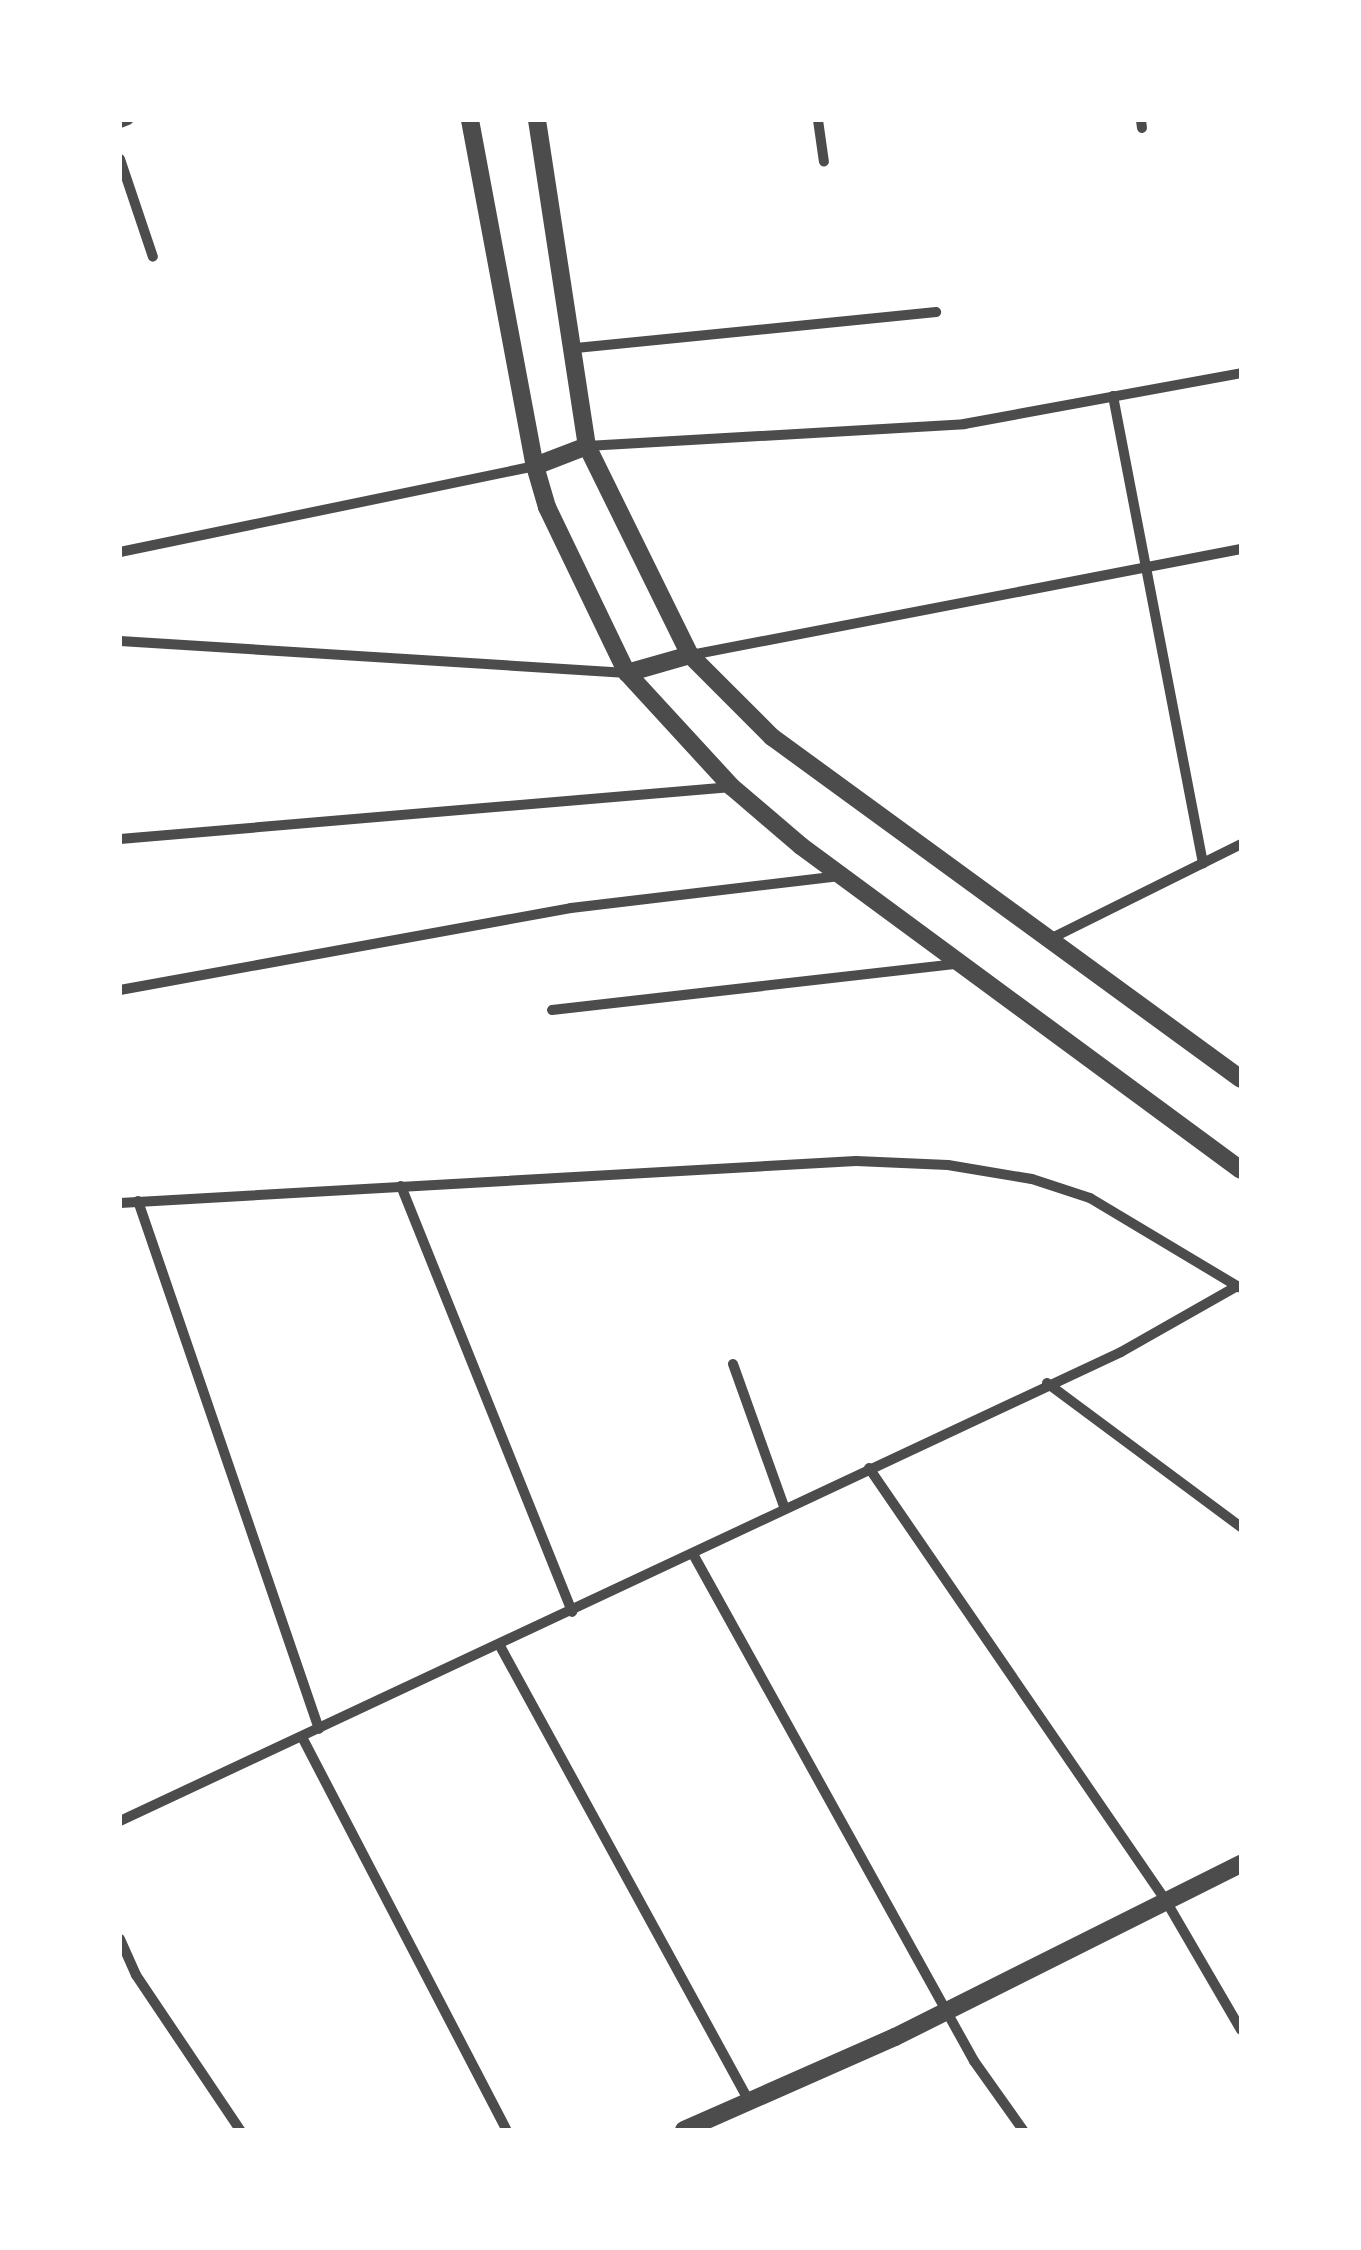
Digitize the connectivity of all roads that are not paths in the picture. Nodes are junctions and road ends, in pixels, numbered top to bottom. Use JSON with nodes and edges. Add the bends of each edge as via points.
{"nodes":[{"id":1,"x":128,"y":120,"type":"edge"},
{"id":2,"x":470,"y":120,"type":"edge"},
{"id":3,"x":537,"y":120,"type":"edge"},
{"id":4,"x":818,"y":120,"type":"edge"},
{"id":5,"x":120,"y":123,"type":"edge"},
{"id":6,"x":120,"y":158,"type":"edge"},
{"id":7,"x":824,"y":162,"type":"dead end"},
{"id":8,"x":152,"y":257,"type":"dead end"},
{"id":9,"x":936,"y":312,"type":"dead end"},
{"id":10,"x":576,"y":348,"type":"junction"},
{"id":11,"x":1241,"y":373,"type":"edge"},
{"id":12,"x":1113,"y":396,"type":"junction"},
{"id":13,"x":586,"y":446,"type":"junction"},
{"id":14,"x":535,"y":466,"type":"junction"},
{"id":15,"x":1241,"y":549,"type":"edge"},
{"id":16,"x":120,"y":552,"type":"edge"},
{"id":17,"x":1148,"y":567,"type":"junction"},
{"id":18,"x":120,"y":641,"type":"edge"},
{"id":19,"x":690,"y":656,"type":"junction"},
{"id":20,"x":626,"y":673,"type":"junction"},
{"id":21,"x":732,"y":787,"type":"junction"},
{"id":22,"x":120,"y":839,"type":"edge"},
{"id":23,"x":1241,"y":844,"type":"edge"},
{"id":24,"x":1203,"y":863,"type":"junction"},
{"id":25,"x":841,"y":876,"type":"junction"},
{"id":26,"x":1049,"y":940,"type":"junction"},
{"id":27,"x":954,"y":964,"type":"junction"},
{"id":28,"x":120,"y":990,"type":"edge"},
{"id":29,"x":552,"y":1010,"type":"dead end"},
{"id":30,"x":1241,"y":1079,"type":"edge"},
{"id":31,"x":1241,"y":1170,"type":"edge"},
{"id":32,"x":402,"y":1186,"type":"junction"},
{"id":33,"x":138,"y":1201,"type":"junction"},
{"id":34,"x":120,"y":1202,"type":"edge"},
{"id":35,"x":1239,"y":1287,"type":"edge"},
{"id":36,"x":733,"y":1364,"type":"dead end"},
{"id":37,"x":1046,"y":1383,"type":"junction"},
{"id":38,"x":869,"y":1468,"type":"junction"},
{"id":39,"x":784,"y":1509,"type":"junction"},
{"id":40,"x":1241,"y":1527,"type":"edge"},
{"id":41,"x":693,"y":1554,"type":"junction"},
{"id":42,"x":572,"y":1612,"type":"junction"},
{"id":43,"x":500,"y":1646,"type":"junction"},
{"id":44,"x":319,"y":1729,"type":"junction"},
{"id":45,"x":302,"y":1737,"type":"junction"},
{"id":46,"x":120,"y":1821,"type":"edge"},
{"id":47,"x":1241,"y":1864,"type":"edge"},
{"id":48,"x":1166,"y":1901,"type":"junction"},
{"id":49,"x":120,"y":1939,"type":"edge"},
{"id":50,"x":950,"y":2009,"type":"junction"},
{"id":51,"x":1241,"y":2030,"type":"edge"},
{"id":52,"x":749,"y":2101,"type":"junction"},
{"id":53,"x":240,"y":2130,"type":"edge"},
{"id":54,"x":507,"y":2130,"type":"edge"},
{"id":55,"x":684,"y":2130,"type":"edge"},
{"id":56,"x":1022,"y":2130,"type":"edge"}],
"edges":[{"from":1,"to":5,"type":"street"},
{"from":2,"to":14,"type":"street"},
{"from":3,"to":10,"type":"street"},
{"from":4,"to":7,"type":"street"},
{"from":6,"to":8,"type":"street"},
{"from":9,"to":10,"type":"street"},
{"from":10,"to":13,"type":"street"},
{"from":11,"to":12,"type":"street"},
{"from":12,"to":13,"type":"street","via":[[964,424]]},
{"from":12,"to":17,"type":"street"},
{"from":13,"to":14,"type":"street"},
{"from":13,"to":19,"type":"street"},
{"from":14,"to":16,"type":"street"},
{"from":14,"to":20,"type":"street"},
{"from":15,"to":17,"type":"street"},
{"from":17,"to":19,"type":"street"},
{"from":17,"to":24,"type":"street"},
{"from":18,"to":20,"type":"street"},
{"from":19,"to":20,"type":"street"},
{"from":19,"to":26,"type":"street","via":[[772,738]]},
{"from":20,"to":21,"type":"street"},
{"from":21,"to":22,"type":"street"},
{"from":21,"to":25,"type":"street"},
{"from":23,"to":24,"type":"street"},
{"from":24,"to":26,"type":"street"},
{"from":25,"to":27,"type":"street"},
{"from":25,"to":28,"type":"street","via":[[571,908]]},
{"from":26,"to":30,"type":"street"},
{"from":27,"to":29,"type":"street"},
{"from":27,"to":31,"type":"street"},
{"from":32,"to":33,"type":"street"},
{"from":32,"to":35,"type":"street","via":[[856,1161],[948,1165],[1032,1179],[1090,1198]]},
{"from":32,"to":42,"type":"street"},
{"from":33,"to":34,"type":"street"},
{"from":33,"to":44,"type":"street"},
{"from":35,"to":37,"type":"street","via":[[1120,1352]]},
{"from":36,"to":39,"type":"street"},
{"from":37,"to":38,"type":"street"},
{"from":37,"to":40,"type":"street"},
{"from":38,"to":39,"type":"street"},
{"from":38,"to":48,"type":"street"},
{"from":39,"to":41,"type":"street"},
{"from":41,"to":42,"type":"street"},
{"from":41,"to":50,"type":"street"},
{"from":42,"to":43,"type":"street"},
{"from":43,"to":44,"type":"street"},
{"from":43,"to":52,"type":"street"},
{"from":44,"to":45,"type":"street"},
{"from":45,"to":46,"type":"street"},
{"from":45,"to":54,"type":"street"},
{"from":47,"to":48,"type":"street"},
{"from":48,"to":50,"type":"street"},
{"from":48,"to":51,"type":"street"},
{"from":49,"to":53,"type":"street","via":[[136,1975]]},
{"from":50,"to":52,"type":"street"},
{"from":50,"to":56,"type":"street","via":[[974,2062]]},
{"from":52,"to":55,"type":"street"}]}
